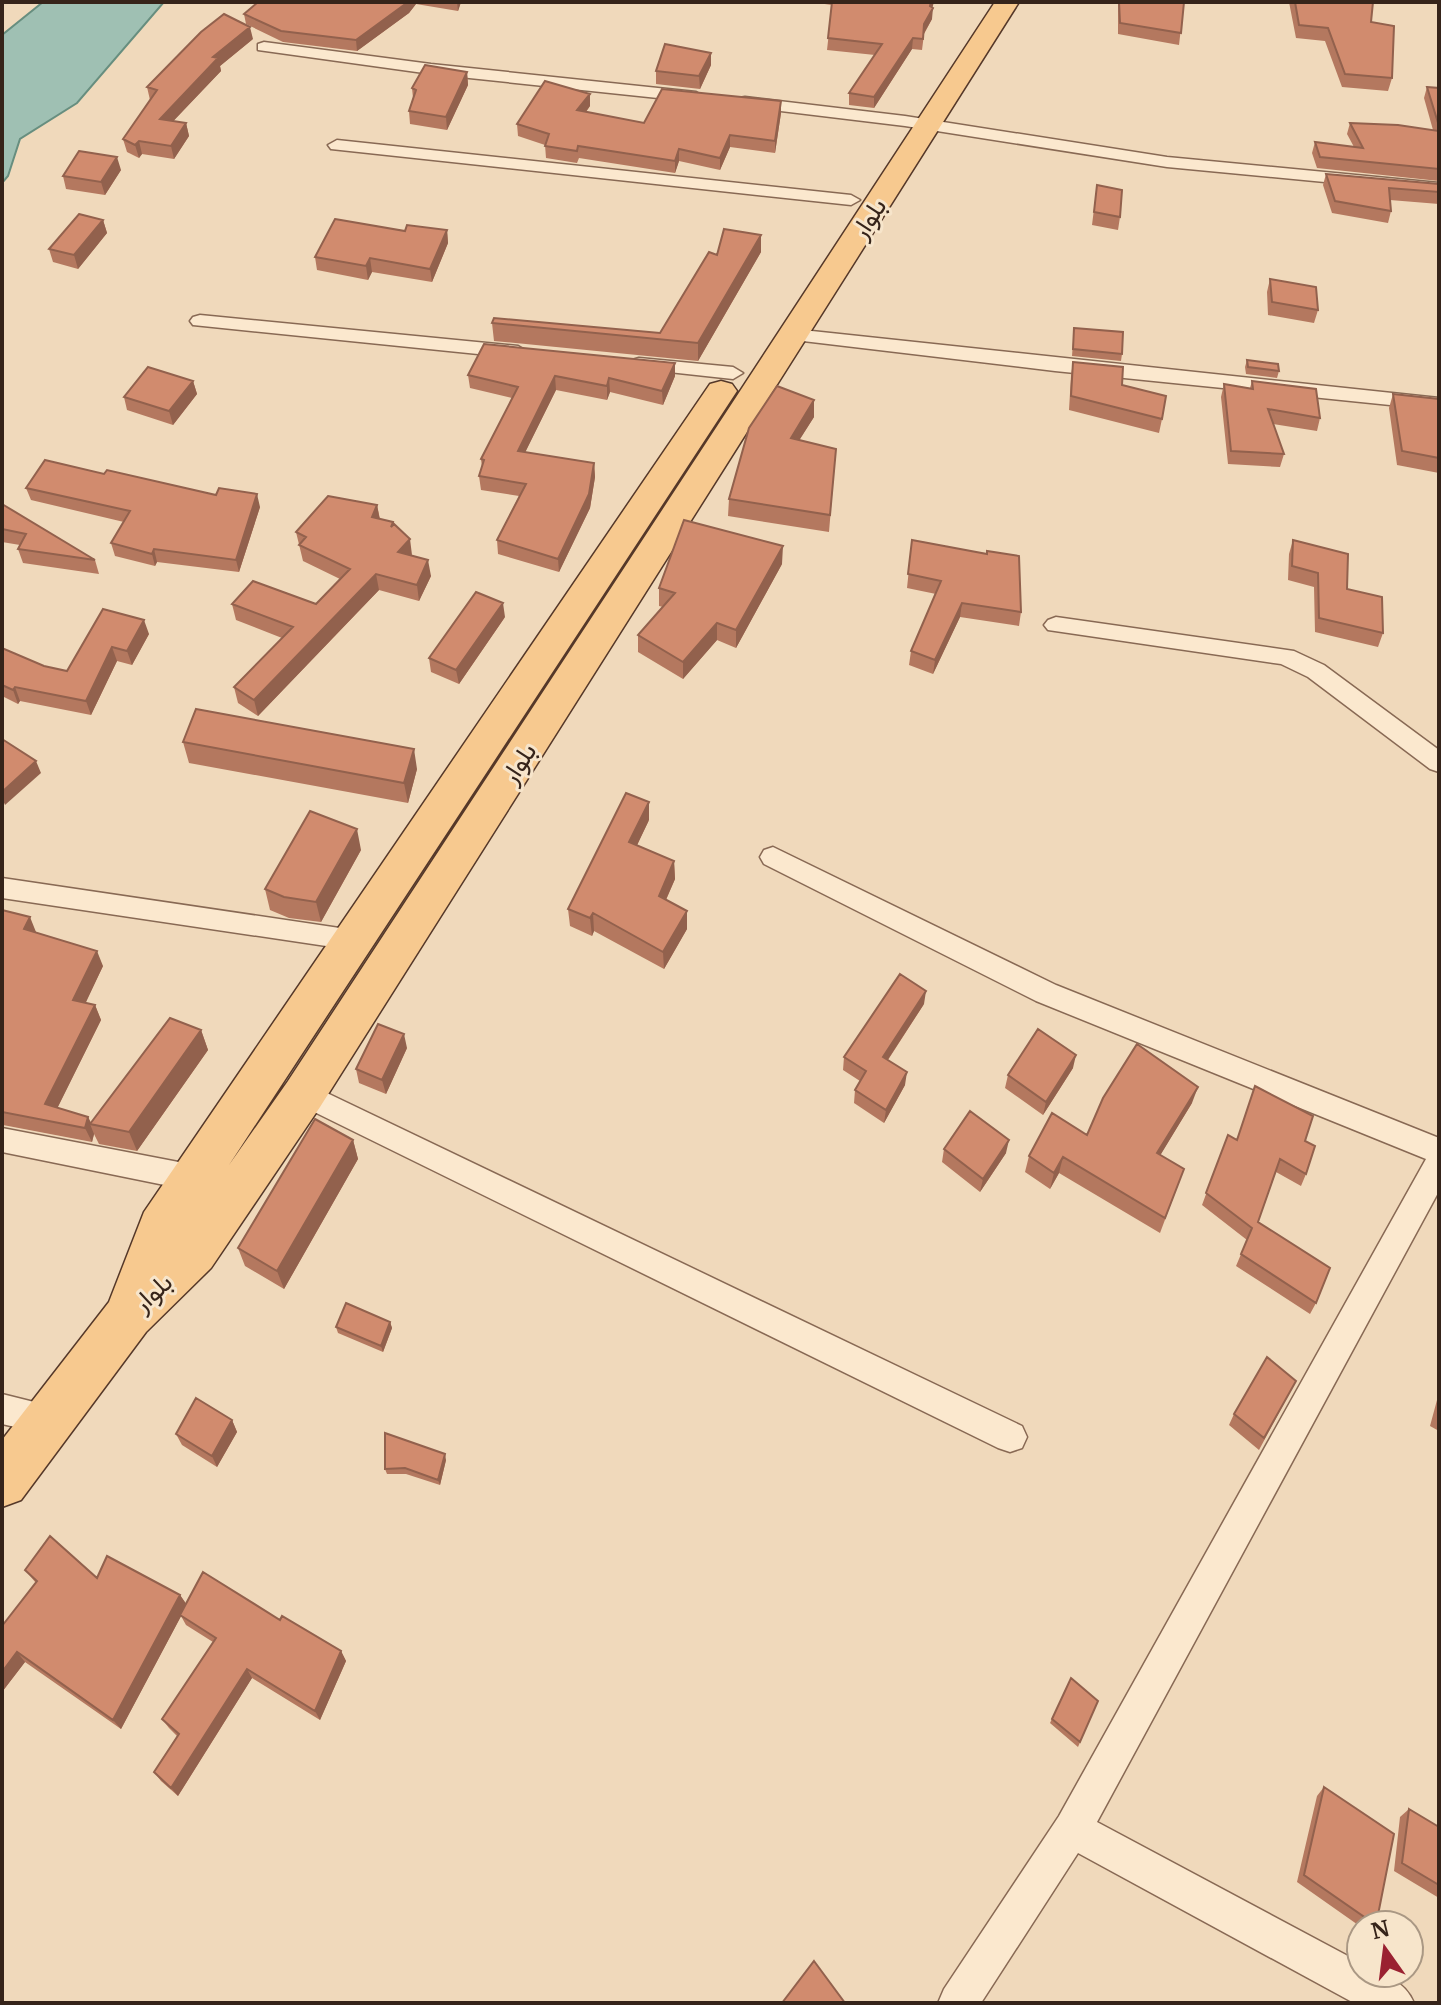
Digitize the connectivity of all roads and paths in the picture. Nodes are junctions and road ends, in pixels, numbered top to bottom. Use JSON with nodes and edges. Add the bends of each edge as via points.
{"nodes":[{"id":1,"x":982,"y":2,"type":"edge"},
{"id":2,"x":1007,"y":2,"type":"edge"},
{"id":3,"x":264,"y":47,"type":"dead end"},
{"id":4,"x":917,"y":123,"type":"junction"},
{"id":5,"x":337,"y":145,"type":"dead end"},
{"id":6,"x":1439,"y":188,"type":"edge"},
{"id":7,"x":851,"y":200,"type":"junction"},
{"id":8,"x":200,"y":321,"type":"dead end"},
{"id":9,"x":793,"y":335,"type":"junction"},
{"id":10,"x":545,"y":355,"type":"edge"},
{"id":11,"x":624,"y":362,"type":"edge"},
{"id":12,"x":733,"y":373,"type":"junction"},
{"id":13,"x":1439,"y":404,"type":"edge"},
{"id":14,"x":1056,"y":625,"type":"dead end"},
{"id":15,"x":1439,"y":763,"type":"edge"},
{"id":16,"x":773,"y":857,"type":"dead end"},
{"id":17,"x":397,"y":873,"type":"junction"},
{"id":18,"x":440,"y":883,"type":"junction"},
{"id":19,"x":2,"y":888,"type":"edge"},
{"id":20,"x":353,"y":940,"type":"junction"},
{"id":21,"x":304,"y":1094,"type":"junction"},
{"id":22,"x":2,"y":1140,"type":"edge"},
{"id":23,"x":1439,"y":1151,"type":"edge"},
{"id":24,"x":1439,"y":1163,"type":"edge"},
{"id":25,"x":194,"y":1178,"type":"junction"},
{"id":26,"x":128,"y":1316,"type":"junction"},
{"id":27,"x":26,"y":1414,"type":"edge"},
{"id":28,"x":1010,"y":1437,"type":"dead end"},
{"id":29,"x":2,"y":1482,"type":"edge"},
{"id":30,"x":1072,"y":1829,"type":"junction"},
{"id":31,"x":958,"y":2003,"type":"edge"},
{"id":32,"x":1394,"y":2003,"type":"edge"}],
"edges":[{"from":1,"to":4,"type":"main road","name":"بلوار"},
{"from":2,"to":4,"type":"main road","name":"بلوار"},
{"from":3,"to":4,"type":"street"},
{"from":4,"to":6,"type":"street","via":[[1167,162]]},
{"from":4,"to":7,"type":"main road","name":"بلوار"},
{"from":4,"to":9,"type":"main road","name":"بلوار"},
{"from":5,"to":7,"type":"street"},
{"from":7,"to":12,"type":"main road","name":"بلوار"},
{"from":8,"to":10,"type":"street"},
{"from":9,"to":13,"type":"street"},
{"from":9,"to":18,"type":"main road","name":"بلوار"},
{"from":11,"to":12,"type":"street"},
{"from":12,"to":17,"type":"main road","name":"بلوار"},
{"from":14,"to":15,"type":"street","via":[[1286,657],[1316,671]]},
{"from":16,"to":23,"type":"street","via":[[1046,993]]},
{"from":17,"to":18,"type":"main road"},
{"from":17,"to":20,"type":"main road","name":"بلوار"},
{"from":18,"to":21,"type":"main road","name":"بلوار"},
{"from":19,"to":20,"type":"street"},
{"from":20,"to":25,"type":"main road","name":"بلوار"},
{"from":21,"to":26,"type":"main road","name":"بلوار","via":[[194,1253]]},
{"from":21,"to":28,"type":"street"},
{"from":22,"to":25,"type":"street"},
{"from":24,"to":30,"type":"street"},
{"from":25,"to":26,"type":"main road","name":"بلوار","via":[[161,1227]]},
{"from":26,"to":27,"type":"main road"},
{"from":27,"to":29,"type":"main road"},
{"from":30,"to":31,"type":"street"},
{"from":30,"to":32,"type":"street"}]}
